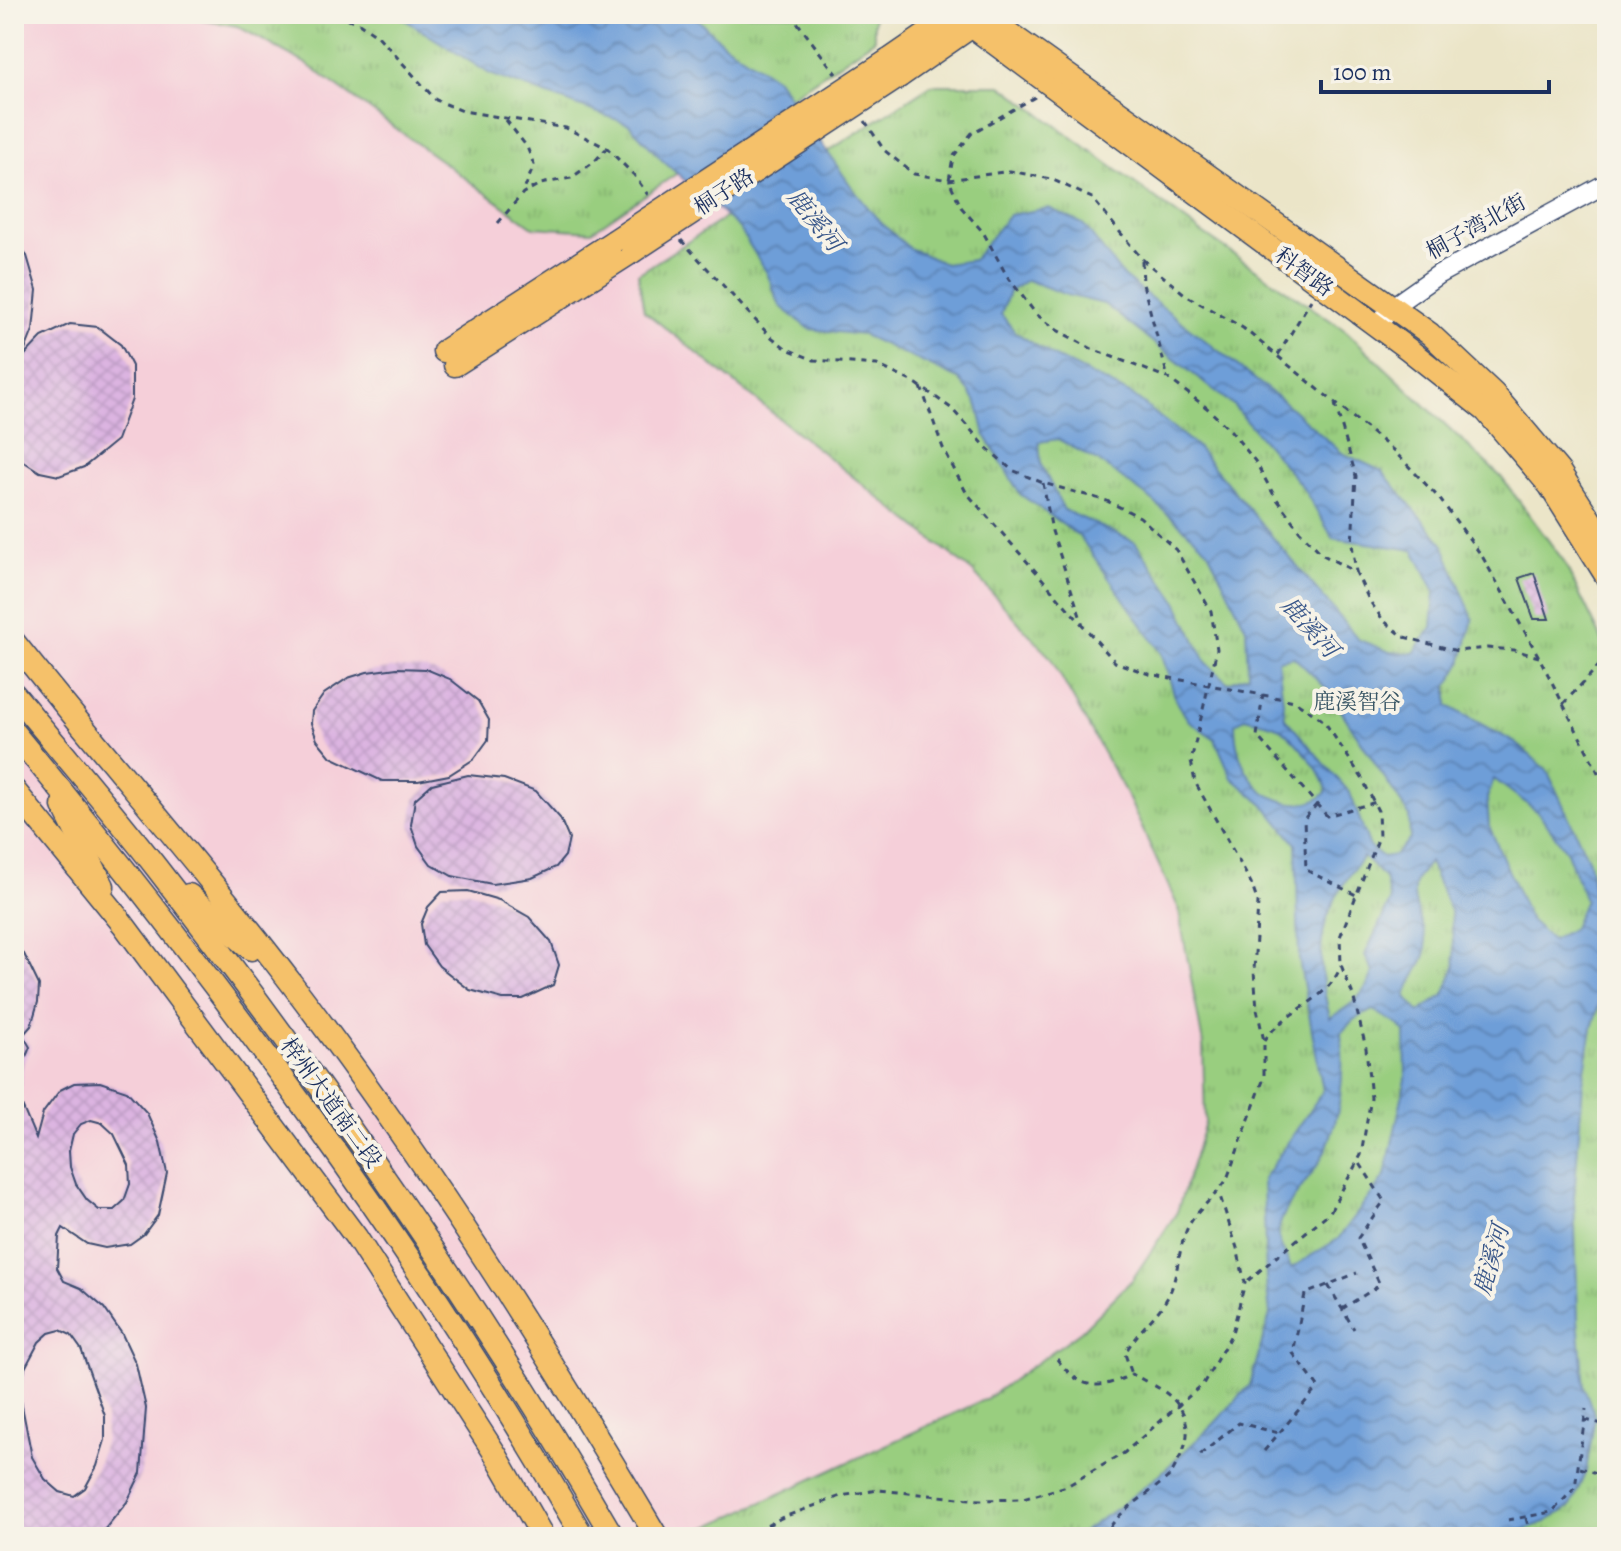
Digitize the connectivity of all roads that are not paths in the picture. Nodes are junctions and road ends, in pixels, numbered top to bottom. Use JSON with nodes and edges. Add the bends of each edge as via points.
{"nodes":[{"id":1,"x":971,"y":16,"type":"edge"},
{"id":2,"x":1607,"y":183,"type":"edge"},
{"id":3,"x":1392,"y":307,"type":"junction"},
{"id":4,"x":1377,"y":326,"type":"junction"},
{"id":5,"x":450,"y":358,"type":"dead end"},
{"id":6,"x":1607,"y":546,"type":"edge"},
{"id":7,"x":1607,"y":577,"type":"edge"},
{"id":8,"x":14,"y":642,"type":"edge"},
{"id":9,"x":14,"y":694,"type":"edge"},
{"id":10,"x":14,"y":733,"type":"edge"},
{"id":11,"x":44,"y":769,"type":"junction"},
{"id":12,"x":14,"y":790,"type":"edge"},
{"id":13,"x":154,"y":865,"type":"junction"},
{"id":14,"x":123,"y":924,"type":"junction"},
{"id":15,"x":291,"y":983,"type":"junction"},
{"id":16,"x":543,"y":1537,"type":"edge"},
{"id":17,"x":583,"y":1537,"type":"edge"},
{"id":18,"x":613,"y":1537,"type":"edge"},
{"id":19,"x":657,"y":1537,"type":"edge"}],
"edges":[{"from":1,"to":3,"type":"main road","name":"科智路"},
{"from":1,"to":4,"type":"main road","name":"科智路","via":[[1053,87]]},
{"from":1,"to":5,"type":"main road","name":"桐子路","bridge":true},
{"from":2,"to":3,"type":"street","name":"桐子湾北街","via":[[1439,274]]},
{"from":3,"to":4,"type":"street","name":"桐子湾北街"},
{"from":3,"to":6,"type":"main road","name":"科智路","via":[[1430,334],[1494,394],[1559,471]]},
{"from":4,"to":7,"type":"main road","name":"科智路","via":[[1486,411],[1550,486]]},
{"from":8,"to":15,"type":"main road"},
{"from":9,"to":13,"type":"main road","name":"梓州大道南二段"},
{"from":10,"to":11,"type":"main road","name":"梓州大道南二段"},
{"from":11,"to":14,"type":"main road"},
{"from":11,"to":17,"type":"main road","name":"梓州大道南二段","via":[[218,990],[380,1215],[532,1448]]},
{"from":12,"to":14,"type":"main road"},
{"from":13,"to":15,"type":"main road"},
{"from":13,"to":18,"type":"main road","name":"梓州大道南二段","via":[[404,1204],[554,1434]]},
{"from":14,"to":16,"type":"main road","via":[[356,1237]]},
{"from":15,"to":19,"type":"main road","via":[[436,1183]]}]}
